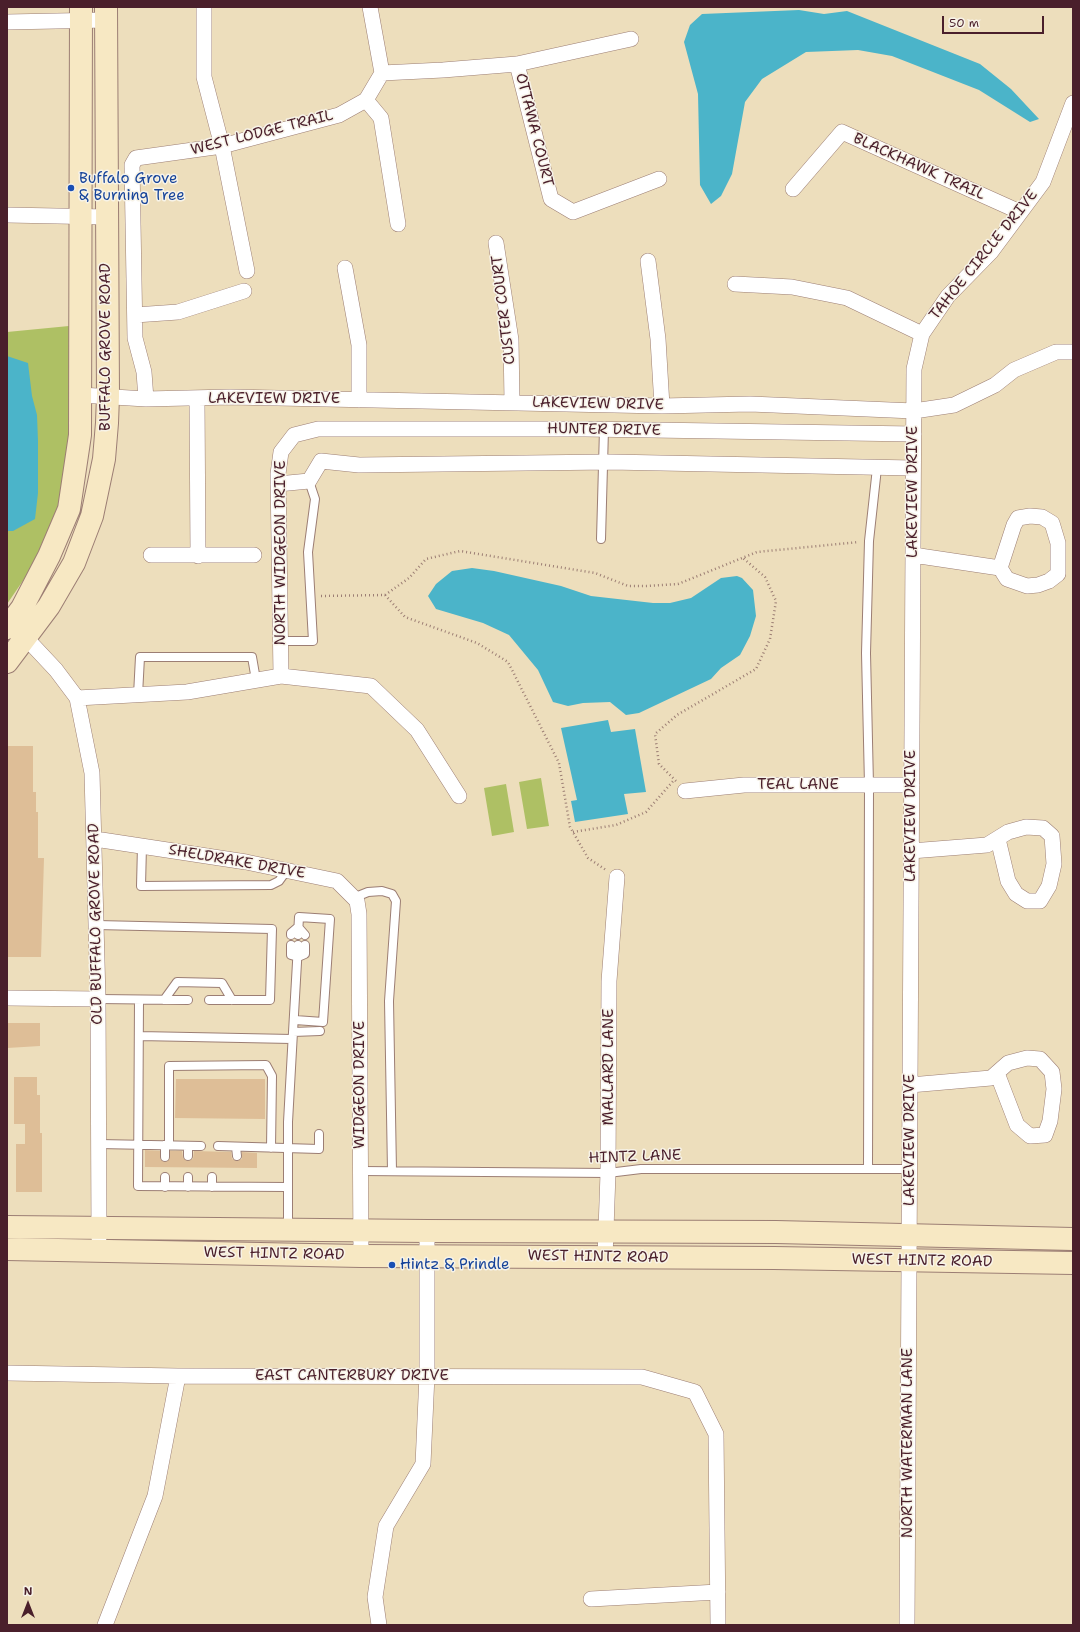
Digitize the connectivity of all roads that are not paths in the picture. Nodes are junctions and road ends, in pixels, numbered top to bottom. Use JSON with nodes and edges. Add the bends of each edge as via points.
{"nodes":[{"id":1,"x":204,"y":7,"type":"edge"},
{"id":2,"x":370,"y":7,"type":"edge"},
{"id":3,"x":81,"y":14,"type":"edge"},
{"id":4,"x":106,"y":14,"type":"edge"},
{"id":5,"x":7,"y":22,"type":"edge"},
{"id":6,"x":631,"y":39,"type":"dead end"},
{"id":7,"x":517,"y":64,"type":"junction"},
{"id":8,"x":382,"y":73,"type":"junction"},
{"id":9,"x":366,"y":100,"type":"junction"},
{"id":10,"x":1073,"y":103,"type":"edge"},
{"id":11,"x":222,"y":146,"type":"junction"},
{"id":12,"x":659,"y":178,"type":"dead end"},
{"id":13,"x":793,"y":189,"type":"dead end"},
{"id":14,"x":1020,"y":212,"type":"junction"},
{"id":15,"x":7,"y":215,"type":"edge"},
{"id":16,"x":81,"y":216,"type":"junction"},
{"id":17,"x":107,"y":217,"type":"junction"},
{"id":18,"x":398,"y":224,"type":"dead end"},
{"id":19,"x":496,"y":243,"type":"dead end"},
{"id":20,"x":648,"y":261,"type":"dead end"},
{"id":21,"x":345,"y":268,"type":"dead end"},
{"id":22,"x":247,"y":271,"type":"dead end"},
{"id":23,"x":735,"y":284,"type":"dead end"},
{"id":24,"x":244,"y":290,"type":"dead end"},
{"id":25,"x":134,"y":316,"type":"junction"},
{"id":26,"x":922,"y":334,"type":"junction"},
{"id":27,"x":1073,"y":352,"type":"edge"},
{"id":28,"x":81,"y":395,"type":"junction"},
{"id":29,"x":108,"y":396,"type":"junction"},
{"id":30,"x":146,"y":399,"type":"junction"},
{"id":31,"x":197,"y":399,"type":"junction"},
{"id":32,"x":359,"y":400,"type":"junction"},
{"id":33,"x":512,"y":402,"type":"junction"},
{"id":34,"x":662,"y":406,"type":"junction"},
{"id":35,"x":914,"y":411,"type":"junction"},
{"id":36,"x":604,"y":429,"type":"junction"},
{"id":37,"x":914,"y":434,"type":"junction"},
{"id":38,"x":294,"y":435,"type":"joint"},
{"id":39,"x":603,"y":462,"type":"junction"},
{"id":40,"x":877,"y":468,"type":"junction"},
{"id":41,"x":913,"y":468,"type":"junction"},
{"id":42,"x":309,"y":481,"type":"junction"},
{"id":43,"x":278,"y":484,"type":"junction"},
{"id":44,"x":601,"y":539,"type":"dead end"},
{"id":45,"x":151,"y":555,"type":"dead end"},
{"id":46,"x":254,"y":555,"type":"dead end"},
{"id":47,"x":913,"y":555,"type":"junction"},
{"id":48,"x":198,"y":556,"type":"junction"},
{"id":49,"x":1000,"y":568,"type":"junction"},
{"id":50,"x":8,"y":627,"type":"edge"},
{"id":51,"x":26,"y":638,"type":"junction"},
{"id":52,"x":281,"y":641,"type":"junction"},
{"id":53,"x":7,"y":662,"type":"edge"},
{"id":54,"x":281,"y":676,"type":"junction"},
{"id":55,"x":256,"y":680,"type":"junction"},
{"id":56,"x":138,"y":695,"type":"junction"},
{"id":57,"x":76,"y":698,"type":"junction"},
{"id":58,"x":870,"y":785,"type":"junction"},
{"id":59,"x":912,"y":785,"type":"junction"},
{"id":60,"x":685,"y":791,"type":"road end"},
{"id":61,"x":459,"y":796,"type":"dead end"},
{"id":62,"x":95,"y":839,"type":"junction"},
{"id":63,"x":998,"y":839,"type":"junction"},
{"id":64,"x":142,"y":846,"type":"junction"},
{"id":65,"x":911,"y":851,"type":"junction"},
{"id":66,"x":286,"y":870,"type":"junction"},
{"id":67,"x":616,"y":877,"type":"road end"},
{"id":68,"x":353,"y":898,"type":"junction"},
{"id":69,"x":359,"y":914,"type":"joint"},
{"id":70,"x":97,"y":925,"type":"junction"},
{"id":71,"x":298,"y":933,"type":"dead end"},
{"id":72,"x":298,"y":957,"type":"junction"},
{"id":73,"x":7,"y":998,"type":"edge"},
{"id":74,"x":98,"y":999,"type":"junction"},
{"id":75,"x":139,"y":1000,"type":"junction"},
{"id":76,"x":164,"y":1000,"type":"junction"},
{"id":77,"x":188,"y":1000,"type":"dead end"},
{"id":78,"x":209,"y":1000,"type":"dead end"},
{"id":79,"x":232,"y":1000,"type":"junction"},
{"id":80,"x":295,"y":1020,"type":"junction"},
{"id":81,"x":323,"y":1022,"type":"junction"},
{"id":82,"x":139,"y":1036,"type":"junction"},
{"id":83,"x":293,"y":1036,"type":"junction"},
{"id":84,"x":997,"y":1073,"type":"junction"},
{"id":85,"x":910,"y":1085,"type":"junction"},
{"id":86,"x":319,"y":1134,"type":"dead end"},
{"id":87,"x":99,"y":1144,"type":"junction"},
{"id":88,"x":138,"y":1145,"type":"junction"},
{"id":89,"x":167,"y":1145,"type":"junction"},
{"id":90,"x":188,"y":1146,"type":"junction"},
{"id":91,"x":201,"y":1146,"type":"dead end"},
{"id":92,"x":218,"y":1146,"type":"dead end"},
{"id":93,"x":236,"y":1147,"type":"junction"},
{"id":94,"x":272,"y":1148,"type":"junction"},
{"id":95,"x":288,"y":1149,"type":"junction"},
{"id":96,"x":188,"y":1156,"type":"dead end"},
{"id":97,"x":237,"y":1156,"type":"dead end"},
{"id":98,"x":165,"y":1157,"type":"dead end"},
{"id":99,"x":868,"y":1169,"type":"junction"},
{"id":100,"x":909,"y":1169,"type":"junction"},
{"id":101,"x":361,"y":1171,"type":"junction"},
{"id":102,"x":392,"y":1171,"type":"junction"},
{"id":103,"x":608,"y":1173,"type":"junction"},
{"id":104,"x":188,"y":1176,"type":"dead end"},
{"id":105,"x":165,"y":1177,"type":"dead end"},
{"id":106,"x":212,"y":1177,"type":"dead end"},
{"id":107,"x":236,"y":1177,"type":"dead end"},
{"id":108,"x":165,"y":1186,"type":"junction"},
{"id":109,"x":188,"y":1187,"type":"junction"},
{"id":110,"x":212,"y":1187,"type":"junction"},
{"id":111,"x":236,"y":1187,"type":"junction"},
{"id":112,"x":287,"y":1187,"type":"junction"},
{"id":113,"x":7,"y":1227,"type":"edge"},
{"id":114,"x":100,"y":1228,"type":"junction"},
{"id":115,"x":288,"y":1230,"type":"junction"},
{"id":116,"x":361,"y":1231,"type":"junction"},
{"id":117,"x":427,"y":1232,"type":"junction"},
{"id":118,"x":607,"y":1232,"type":"junction"},
{"id":119,"x":909,"y":1236,"type":"junction"},
{"id":120,"x":1073,"y":1239,"type":"edge"},
{"id":121,"x":7,"y":1250,"type":"edge"},
{"id":122,"x":99,"y":1251,"type":"junction"},
{"id":123,"x":361,"y":1256,"type":"junction"},
{"id":124,"x":427,"y":1256,"type":"junction"},
{"id":125,"x":604,"y":1258,"type":"junction"},
{"id":126,"x":909,"y":1261,"type":"junction"},
{"id":127,"x":1073,"y":1263,"type":"edge"},
{"id":128,"x":7,"y":1373,"type":"edge"},
{"id":129,"x":426,"y":1375,"type":"junction"},
{"id":130,"x":178,"y":1376,"type":"junction"},
{"id":131,"x":718,"y":1592,"type":"junction"},
{"id":132,"x":590,"y":1599,"type":"dead end"},
{"id":133,"x":105,"y":1625,"type":"edge"},
{"id":134,"x":379,"y":1625,"type":"edge"},
{"id":135,"x":718,"y":1625,"type":"edge"},
{"id":136,"x":907,"y":1625,"type":"edge"}],
"edges":[{"from":1,"to":11,"type":"street","via":[[204,77]]},
{"from":2,"to":8,"type":"street"},
{"from":3,"to":4,"type":"street"},
{"from":3,"to":5,"type":"street"},
{"from":3,"to":16,"type":"main road","name":"BUFFALO GROVE ROAD"},
{"from":4,"to":17,"type":"main road","name":"BUFFALO GROVE ROAD"},
{"from":6,"to":7,"type":"street"},
{"from":7,"to":8,"type":"street"},
{"from":7,"to":12,"type":"street","name":"OTTAWA COURT","via":[[551,199],[573,212]]},
{"from":8,"to":9,"type":"street"},
{"from":9,"to":11,"type":"street","name":"WEST LODGE TRAIL","via":[[339,115]]},
{"from":9,"to":18,"type":"street","via":[[380,118]]},
{"from":10,"to":14,"type":"street","name":"TAHOE CIRCLE DRIVE","via":[[1043,182]]},
{"from":11,"to":22,"type":"street"},
{"from":11,"to":25,"type":"street","name":"WEST LODGE TRAIL","via":[[136,158],[132,165]]},
{"from":13,"to":14,"type":"street","name":"BLACKHAWK TRAIL","via":[[842,132]]},
{"from":14,"to":26,"type":"street","name":"TAHOE CIRCLE DRIVE","via":[[991,252],[948,296]]},
{"from":15,"to":16,"type":"street"},
{"from":16,"to":17,"type":"street"},
{"from":16,"to":28,"type":"main road","name":"BUFFALO GROVE ROAD"},
{"from":17,"to":29,"type":"main road","name":"BUFFALO GROVE ROAD"},
{"from":19,"to":33,"type":"street","name":"CUSTER COURT","via":[[511,340]]},
{"from":20,"to":34,"type":"street","via":[[658,339]]},
{"from":21,"to":32,"type":"street","via":[[359,345]]},
{"from":23,"to":26,"type":"street","via":[[792,287],[847,298]]},
{"from":24,"to":25,"type":"street","via":[[178,312]]},
{"from":25,"to":30,"type":"street","via":[[135,338],[144,372]]},
{"from":26,"to":35,"type":"street","name":"TAHOE CIRCLE DRIVE","via":[[914,369]]},
{"from":27,"to":35,"type":"street","via":[[1056,352],[1014,370],[995,385],[954,405]]},
{"from":28,"to":29,"type":"street","name":"LAKEVIEW DRIVE"},
{"from":28,"to":50,"type":"main road","name":"BUFFALO GROVE ROAD","via":[[80,434],[69,509],[49,556],[22,608]]},
{"from":29,"to":30,"type":"street","name":"LAKEVIEW DRIVE"},
{"from":29,"to":51,"type":"main road","name":"BUFFALO GROVE ROAD","via":[[104,459],[92,516],[74,563],[49,606]]},
{"from":30,"to":31,"type":"street","name":"LAKEVIEW DRIVE"},
{"from":31,"to":32,"type":"street","name":"LAKEVIEW DRIVE"},
{"from":31,"to":48,"type":"street"},
{"from":32,"to":33,"type":"street","name":"LAKEVIEW DRIVE"},
{"from":33,"to":34,"type":"street","name":"LAKEVIEW DRIVE"},
{"from":34,"to":35,"type":"street","name":"LAKEVIEW DRIVE","via":[[750,404]]},
{"from":35,"to":37,"type":"street","name":"LAKEVIEW DRIVE"},
{"from":36,"to":37,"type":"street","name":"HUNTER DRIVE"},
{"from":36,"to":38,"type":"street","name":"HUNTER DRIVE","via":[[318,429]]},
{"from":36,"to":39,"type":"lane"},
{"from":37,"to":41,"type":"street","name":"LAKEVIEW DRIVE"},
{"from":38,"to":43,"type":"street","name":"NORTH WIDGEON DRIVE","via":[[281,452]]},
{"from":39,"to":40,"type":"street"},
{"from":39,"to":42,"type":"street","via":[[359,465],[321,461]]},
{"from":39,"to":44,"type":"lane"},
{"from":40,"to":41,"type":"street"},
{"from":40,"to":58,"type":"lane","via":[[870,541],[866,653]]},
{"from":41,"to":47,"type":"street","name":"LAKEVIEW DRIVE"},
{"from":42,"to":43,"type":"street"},
{"from":42,"to":52,"type":"lane","via":[[315,499],[308,552],[313,640]]},
{"from":43,"to":52,"type":"street","name":"NORTH WIDGEON DRIVE"},
{"from":45,"to":48,"type":"street"},
{"from":46,"to":48,"type":"street"},
{"from":47,"to":49,"type":"street"},
{"from":47,"to":59,"type":"street","name":"LAKEVIEW DRIVE"},
{"from":49,"to":49,"type":"street","via":[[1008,579],[1027,586],[1049,582],[1058,574],[1058,543],[1052,523],[1042,517],[1018,518]]},
{"from":50,"to":51,"type":"street","name":"OLD BUFFALO GROVE ROAD"},
{"from":51,"to":53,"type":"main road","name":"BUFFALO GROVE ROAD"},
{"from":51,"to":57,"type":"street","name":"OLD BUFFALO GROVE ROAD","via":[[56,670]]},
{"from":52,"to":54,"type":"street","name":"NORTH WIDGEON DRIVE"},
{"from":54,"to":55,"type":"street"},
{"from":54,"to":61,"type":"street","via":[[371,686],[417,730]]},
{"from":55,"to":56,"type":"street","via":[[187,692]]},
{"from":55,"to":56,"type":"lane","via":[[252,657],[140,657]]},
{"from":56,"to":57,"type":"street"},
{"from":57,"to":62,"type":"street","name":"OLD BUFFALO GROVE ROAD","via":[[92,773]]},
{"from":58,"to":59,"type":"street","name":"TEAL LANE"},
{"from":58,"to":60,"type":"street","name":"TEAL LANE","via":[[744,785]]},
{"from":58,"to":99,"type":"lane"},
{"from":59,"to":65,"type":"street","name":"LAKEVIEW DRIVE"},
{"from":62,"to":64,"type":"street","name":"SHELDRAKE DRIVE"},
{"from":62,"to":70,"type":"street","name":"OLD BUFFALO GROVE ROAD"},
{"from":63,"to":63,"type":"street","via":[[1008,881],[1016,894],[1027,902],[1040,901],[1049,886],[1054,864],[1052,836],[1043,828],[1026,827],[1008,832]]},
{"from":63,"to":65,"type":"street","via":[[987,845]]},
{"from":64,"to":66,"type":"street","name":"SHELDRAKE DRIVE"},
{"from":64,"to":66,"type":"lane","via":[[141,886],[271,885],[279,881]]},
{"from":65,"to":85,"type":"street","name":"LAKEVIEW DRIVE"},
{"from":66,"to":68,"type":"street","name":"SHELDRAKE DRIVE","via":[[337,881]]},
{"from":67,"to":103,"type":"street","name":"MALLARD LANE","via":[[609,981]]},
{"from":68,"to":69,"type":"street","name":"SHELDRAKE DRIVE","via":[[357,901]]},
{"from":68,"to":102,"type":"lane","via":[[368,892],[382,891],[392,894],[396,901],[389,1001]]},
{"from":69,"to":101,"type":"street","name":"WIDGEON DRIVE"},
{"from":70,"to":74,"type":"street","name":"OLD BUFFALO GROVE ROAD"},
{"from":70,"to":79,"type":"lane","via":[[272,929],[270,1000]]},
{"from":71,"to":81,"type":"lane","via":[[299,917],[330,919]]},
{"from":72,"to":72,"type":"lane","via":[[305,954],[298,945],[291,955]]},
{"from":72,"to":80,"type":"lane"},
{"from":73,"to":74,"type":"street"},
{"from":74,"to":75,"type":"lane"},
{"from":74,"to":87,"type":"street","name":"OLD BUFFALO GROVE ROAD"},
{"from":75,"to":76,"type":"lane"},
{"from":75,"to":82,"type":"lane"},
{"from":76,"to":77,"type":"lane"},
{"from":76,"to":79,"type":"lane","via":[[177,982],[222,983]]},
{"from":78,"to":79,"type":"lane"},
{"from":80,"to":81,"type":"lane"},
{"from":80,"to":83,"type":"lane"},
{"from":81,"to":83,"type":"lane","via":[[320,1034]]},
{"from":82,"to":83,"type":"lane"},
{"from":82,"to":88,"type":"lane"},
{"from":83,"to":95,"type":"lane"},
{"from":84,"to":84,"type":"street","via":[[1017,1125],[1030,1136],[1046,1135],[1054,1089],[1052,1072],[1040,1059],[1027,1058],[1008,1063]]},
{"from":84,"to":85,"type":"street","via":[[991,1078]]},
{"from":85,"to":100,"type":"street","name":"LAKEVIEW DRIVE"},
{"from":86,"to":95,"type":"lane","via":[[319,1149]]},
{"from":87,"to":88,"type":"lane"},
{"from":87,"to":114,"type":"street","name":"OLD BUFFALO GROVE ROAD"},
{"from":88,"to":89,"type":"lane"},
{"from":88,"to":108,"type":"lane","via":[[138,1186]]},
{"from":89,"to":90,"type":"lane"},
{"from":89,"to":94,"type":"lane","via":[[169,1066],[266,1064],[272,1076]]},
{"from":89,"to":98,"type":"lane"},
{"from":90,"to":91,"type":"lane"},
{"from":90,"to":96,"type":"lane"},
{"from":92,"to":93,"type":"lane"},
{"from":93,"to":94,"type":"lane"},
{"from":93,"to":97,"type":"lane"},
{"from":94,"to":95,"type":"lane"},
{"from":95,"to":112,"type":"lane"},
{"from":99,"to":100,"type":"lane","name":"HINTZ LANE"},
{"from":99,"to":103,"type":"lane","name":"HINTZ LANE","via":[[641,1170]]},
{"from":100,"to":119,"type":"street","name":"LAKEVIEW DRIVE"},
{"from":101,"to":102,"type":"lane","name":"HINTZ LANE"},
{"from":101,"to":116,"type":"street","name":"WIDGEON DRIVE"},
{"from":102,"to":103,"type":"lane","name":"HINTZ LANE"},
{"from":103,"to":118,"type":"street","name":"MALLARD LANE"},
{"from":104,"to":109,"type":"lane"},
{"from":105,"to":108,"type":"lane"},
{"from":106,"to":110,"type":"lane"},
{"from":107,"to":111,"type":"lane"},
{"from":108,"to":109,"type":"lane"},
{"from":109,"to":110,"type":"lane"},
{"from":110,"to":111,"type":"lane"},
{"from":111,"to":112,"type":"lane"},
{"from":112,"to":115,"type":"lane"},
{"from":113,"to":114,"type":"main road","name":"WEST HINTZ ROAD"},
{"from":114,"to":115,"type":"main road","name":"WEST HINTZ ROAD"},
{"from":114,"to":122,"type":"street","name":"OLD BUFFALO GROVE ROAD"},
{"from":115,"to":116,"type":"main road","name":"WEST HINTZ ROAD"},
{"from":116,"to":117,"type":"main road","name":"WEST HINTZ ROAD"},
{"from":116,"to":123,"type":"street","name":"WIDGEON DRIVE"},
{"from":117,"to":118,"type":"main road","name":"WEST HINTZ ROAD"},
{"from":117,"to":124,"type":"street"},
{"from":118,"to":119,"type":"main road","name":"WEST HINTZ ROAD","via":[[776,1232]]},
{"from":118,"to":125,"type":"street","name":"MALLARD LANE"},
{"from":119,"to":120,"type":"main road","name":"WEST HINTZ ROAD"},
{"from":119,"to":126,"type":"street","name":"LAKEVIEW DRIVE"},
{"from":121,"to":122,"type":"main road","name":"WEST HINTZ ROAD"},
{"from":122,"to":123,"type":"main road","name":"WEST HINTZ ROAD"},
{"from":123,"to":124,"type":"main road","name":"WEST HINTZ ROAD"},
{"from":124,"to":125,"type":"main road","name":"WEST HINTZ ROAD"},
{"from":124,"to":129,"type":"street"},
{"from":125,"to":126,"type":"main road","name":"WEST HINTZ ROAD"},
{"from":126,"to":127,"type":"main road","name":"WEST HINTZ ROAD"},
{"from":126,"to":136,"type":"street","name":"NORTH WATERMAN LANE"},
{"from":128,"to":130,"type":"street","name":"EAST CANTERBURY DRIVE"},
{"from":129,"to":130,"type":"street","name":"EAST CANTERBURY DRIVE"},
{"from":129,"to":131,"type":"street","name":"EAST CANTERBURY DRIVE","via":[[642,1377],[695,1392],[716,1434]]},
{"from":129,"to":134,"type":"street","via":[[423,1464],[386,1526],[375,1597]]},
{"from":130,"to":133,"type":"street","via":[[155,1496]]},
{"from":131,"to":132,"type":"street"},
{"from":131,"to":135,"type":"street"}]}
